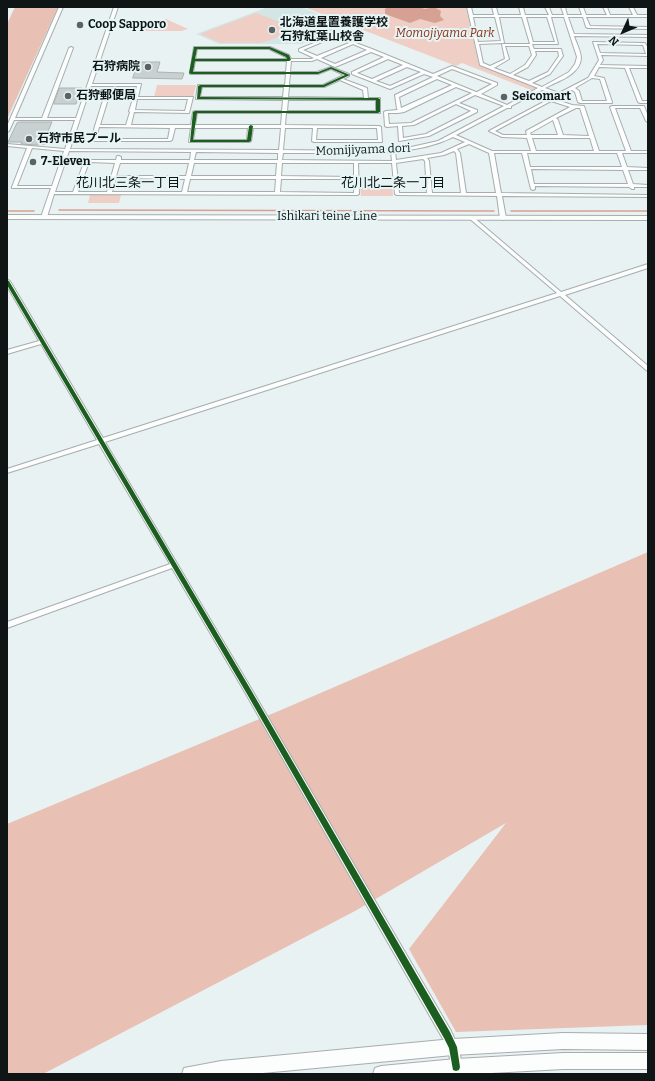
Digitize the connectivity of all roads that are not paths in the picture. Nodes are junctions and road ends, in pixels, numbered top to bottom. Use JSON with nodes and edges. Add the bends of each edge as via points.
{"nodes":[{"id":1,"x":61,"y":7,"type":"edge"},
{"id":2,"x":116,"y":7,"type":"edge"},
{"id":3,"x":469,"y":7,"type":"edge"},
{"id":4,"x":494,"y":7,"type":"edge"},
{"id":5,"x":521,"y":7,"type":"edge"},
{"id":6,"x":547,"y":7,"type":"edge"},
{"id":7,"x":563,"y":7,"type":"edge"},
{"id":8,"x":581,"y":7,"type":"edge"},
{"id":9,"x":605,"y":7,"type":"edge"},
{"id":10,"x":631,"y":7,"type":"edge"},
{"id":11,"x":471,"y":16,"type":"junction"},
{"id":12,"x":496,"y":16,"type":"junction"},
{"id":13,"x":523,"y":16,"type":"junction"},
{"id":14,"x":550,"y":16,"type":"junction"},
{"id":15,"x":566,"y":16,"type":"junction"},
{"id":16,"x":584,"y":16,"type":"junction"},
{"id":17,"x":609,"y":16,"type":"junction"},
{"id":18,"x":636,"y":16,"type":"junction"},
{"id":19,"x":648,"y":16,"type":"edge"},
{"id":20,"x":648,"y":28,"type":"edge"},
{"id":21,"x":573,"y":35,"type":"junction"},
{"id":22,"x":648,"y":36,"type":"edge"},
{"id":23,"x":353,"y":43,"type":"junction"},
{"id":24,"x":477,"y":43,"type":"junction"},
{"id":25,"x":71,"y":48,"type":"dead end"},
{"id":26,"x":371,"y":50,"type":"junction"},
{"id":27,"x":533,"y":50,"type":"junction"},
{"id":28,"x":599,"y":54,"type":"junction"},
{"id":29,"x":648,"y":54,"type":"edge"},
{"id":30,"x":388,"y":57,"type":"junction"},
{"id":31,"x":317,"y":58,"type":"junction"},
{"id":32,"x":193,"y":60,"type":"junction"},
{"id":33,"x":289,"y":60,"type":"junction"},
{"id":34,"x":407,"y":65,"type":"junction"},
{"id":35,"x":598,"y":66,"type":"junction"},
{"id":36,"x":626,"y":66,"type":"junction"},
{"id":37,"x":648,"y":66,"type":"edge"},
{"id":38,"x":490,"y":68,"type":"junction"},
{"id":39,"x":425,"y":72,"type":"junction"},
{"id":40,"x":288,"y":73,"type":"junction"},
{"id":41,"x":435,"y":76,"type":"junction"},
{"id":42,"x":509,"y":76,"type":"junction"},
{"id":43,"x":591,"y":77,"type":"junction"},
{"id":44,"x":340,"y":79,"type":"junction"},
{"id":45,"x":372,"y":81,"type":"junction"},
{"id":46,"x":529,"y":83,"type":"junction"},
{"id":47,"x":89,"y":85,"type":"junction"},
{"id":48,"x":286,"y":85,"type":"junction"},
{"id":49,"x":456,"y":85,"type":"junction"},
{"id":50,"x":572,"y":88,"type":"junction"},
{"id":51,"x":543,"y":89,"type":"junction"},
{"id":52,"x":477,"y":93,"type":"junction"},
{"id":53,"x":135,"y":98,"type":"junction"},
{"id":54,"x":285,"y":99,"type":"junction"},
{"id":55,"x":366,"y":99,"type":"junction"},
{"id":56,"x":648,"y":102,"type":"edge"},
{"id":57,"x":456,"y":103,"type":"junction"},
{"id":58,"x":509,"y":107,"type":"junction"},
{"id":59,"x":574,"y":107,"type":"junction"},
{"id":60,"x":132,"y":111,"type":"junction"},
{"id":61,"x":402,"y":111,"type":"junction"},
{"id":62,"x":284,"y":112,"type":"junction"},
{"id":63,"x":553,"y":118,"type":"junction"},
{"id":64,"x":12,"y":119,"type":"junction"},
{"id":65,"x":44,"y":119,"type":"junction"},
{"id":66,"x":77,"y":119,"type":"junction"},
{"id":67,"x":648,"y":121,"type":"edge"},
{"id":68,"x":97,"y":126,"type":"junction"},
{"id":69,"x":128,"y":126,"type":"junction"},
{"id":70,"x":173,"y":126,"type":"junction"},
{"id":71,"x":193,"y":126,"type":"junction"},
{"id":72,"x":251,"y":126,"type":"junction"},
{"id":73,"x":283,"y":126,"type":"junction"},
{"id":74,"x":315,"y":126,"type":"junction"},
{"id":75,"x":400,"y":126,"type":"junction"},
{"id":76,"x":7,"y":131,"type":"edge"},
{"id":77,"x":453,"y":135,"type":"junction"},
{"id":78,"x":529,"y":136,"type":"junction"},
{"id":79,"x":561,"y":136,"type":"junction"},
{"id":80,"x":592,"y":136,"type":"junction"},
{"id":81,"x":469,"y":142,"type":"junction"},
{"id":82,"x":7,"y":145,"type":"edge"},
{"id":83,"x":30,"y":147,"type":"junction"},
{"id":84,"x":455,"y":149,"type":"junction"},
{"id":85,"x":66,"y":150,"type":"junction"},
{"id":86,"x":121,"y":151,"type":"junction"},
{"id":87,"x":194,"y":151,"type":"junction"},
{"id":88,"x":393,"y":151,"type":"junction"},
{"id":89,"x":280,"y":152,"type":"junction"},
{"id":90,"x":491,"y":152,"type":"junction"},
{"id":91,"x":524,"y":152,"type":"junction"},
{"id":92,"x":534,"y":152,"type":"junction"},
{"id":93,"x":597,"y":152,"type":"junction"},
{"id":94,"x":619,"y":152,"type":"junction"},
{"id":95,"x":629,"y":152,"type":"junction"},
{"id":96,"x":648,"y":152,"type":"edge"},
{"id":97,"x":425,"y":158,"type":"junction"},
{"id":98,"x":118,"y":161,"type":"junction"},
{"id":99,"x":190,"y":162,"type":"junction"},
{"id":100,"x":280,"y":162,"type":"junction"},
{"id":101,"x":356,"y":162,"type":"junction"},
{"id":102,"x":394,"y":162,"type":"junction"},
{"id":103,"x":528,"y":168,"type":"junction"},
{"id":104,"x":625,"y":169,"type":"junction"},
{"id":105,"x":648,"y":169,"type":"edge"},
{"id":106,"x":114,"y":177,"type":"junction"},
{"id":107,"x":187,"y":177,"type":"junction"},
{"id":108,"x":278,"y":178,"type":"junction"},
{"id":109,"x":357,"y":178,"type":"junction"},
{"id":110,"x":532,"y":185,"type":"junction"},
{"id":111,"x":631,"y":185,"type":"junction"},
{"id":112,"x":648,"y":186,"type":"edge"},
{"id":113,"x":55,"y":187,"type":"junction"},
{"id":114,"x":53,"y":193,"type":"junction"},
{"id":115,"x":75,"y":193,"type":"junction"},
{"id":116,"x":109,"y":194,"type":"junction"},
{"id":117,"x":184,"y":194,"type":"junction"},
{"id":118,"x":277,"y":194,"type":"junction"},
{"id":119,"x":430,"y":195,"type":"junction"},
{"id":120,"x":464,"y":195,"type":"junction"},
{"id":121,"x":534,"y":195,"type":"junction"},
{"id":122,"x":635,"y":196,"type":"junction"},
{"id":123,"x":648,"y":196,"type":"edge"},
{"id":124,"x":499,"y":197,"type":"junction"},
{"id":125,"x":503,"y":215,"type":"junction"},
{"id":126,"x":7,"y":217,"type":"edge"},
{"id":127,"x":44,"y":217,"type":"junction"},
{"id":128,"x":472,"y":218,"type":"junction"},
{"id":129,"x":648,"y":218,"type":"edge"},
{"id":130,"x":648,"y":266,"type":"edge"},
{"id":131,"x":7,"y":281,"type":"edge"},
{"id":132,"x":559,"y":294,"type":"junction"},
{"id":133,"x":43,"y":342,"type":"junction"},
{"id":134,"x":7,"y":352,"type":"edge"},
{"id":135,"x":648,"y":368,"type":"edge"},
{"id":136,"x":102,"y":441,"type":"junction"},
{"id":137,"x":7,"y":471,"type":"edge"},
{"id":138,"x":174,"y":565,"type":"junction"},
{"id":139,"x":7,"y":625,"type":"edge"},
{"id":140,"x":648,"y":1042,"type":"edge"},
{"id":141,"x":453,"y":1047,"type":"junction"},
{"id":142,"x":648,"y":1061,"type":"edge"},
{"id":143,"x":456,"y":1067,"type":"junction"},
{"id":144,"x":190,"y":1074,"type":"edge"},
{"id":145,"x":382,"y":1074,"type":"edge"}],
"edges":[{"from":1,"to":64,"type":"street"},
{"from":2,"to":47,"type":"street"},
{"from":3,"to":11,"type":"street"},
{"from":4,"to":12,"type":"street"},
{"from":5,"to":13,"type":"street"},
{"from":6,"to":14,"type":"street"},
{"from":7,"to":15,"type":"street","name":"Momijiyama dori"},
{"from":8,"to":16,"type":"street"},
{"from":9,"to":17,"type":"street"},
{"from":10,"to":18,"type":"street"},
{"from":11,"to":12,"type":"street"},
{"from":11,"to":24,"type":"street"},
{"from":12,"to":13,"type":"street"},
{"from":12,"to":24,"type":"street","via":[[503,42]]},
{"from":13,"to":14,"type":"street"},
{"from":13,"to":14,"type":"street","via":[[531,42],[557,43]]},
{"from":14,"to":15,"type":"street"},
{"from":15,"to":16,"type":"street"},
{"from":15,"to":21,"type":"street","name":"Momijiyama dori"},
{"from":16,"to":17,"type":"street"},
{"from":16,"to":20,"type":"street","via":[[588,27]]},
{"from":17,"to":18,"type":"street"},
{"from":18,"to":19,"type":"street"},
{"from":21,"to":22,"type":"street"},
{"from":21,"to":51,"type":"street","name":"Momijiyama dori","via":[[579,57],[578,64],[571,73]]},
{"from":23,"to":26,"type":"street"},
{"from":23,"to":31,"type":"street"},
{"from":23,"to":31,"type":"street","via":[[334,36],[300,50]]},
{"from":24,"to":38,"type":"street","via":[[481,64]]},
{"from":25,"to":65,"type":"street"},
{"from":26,"to":30,"type":"street"},
{"from":26,"to":31,"type":"street","via":[[336,66]]},
{"from":27,"to":38,"type":"street","via":[[531,45],[503,45],[507,59]]},
{"from":27,"to":42,"type":"street","via":[[534,55],[527,66]]},
{"from":27,"to":46,"type":"street","via":[[560,50],[561,56],[549,73]]},
{"from":28,"to":29,"type":"street"},
{"from":28,"to":29,"type":"street","via":[[594,44],[644,44]]},
{"from":28,"to":35,"type":"street","via":[[601,60]]},
{"from":30,"to":34,"type":"street"},
{"from":30,"to":45,"type":"street","via":[[353,73]]},
{"from":31,"to":33,"type":"street"},
{"from":32,"to":33,"type":"street"},
{"from":32,"to":33,"type":"street","via":[[195,48],[270,48],[288,56]]},
{"from":32,"to":40,"type":"street","via":[[191,73]]},
{"from":33,"to":40,"type":"street"},
{"from":34,"to":39,"type":"street"},
{"from":34,"to":45,"type":"street"},
{"from":35,"to":36,"type":"street"},
{"from":35,"to":43,"type":"street"},
{"from":36,"to":37,"type":"street"},
{"from":36,"to":56,"type":"street","via":[[640,102]]},
{"from":38,"to":42,"type":"street"},
{"from":39,"to":41,"type":"street"},
{"from":39,"to":45,"type":"street","via":[[390,88]]},
{"from":40,"to":44,"type":"street","via":[[318,73],[331,68],[348,75]]},
{"from":40,"to":48,"type":"street"},
{"from":41,"to":49,"type":"street"},
{"from":41,"to":52,"type":"street","via":[[452,67],[495,84]]},
{"from":41,"to":61,"type":"street","via":[[397,96],[399,109]]},
{"from":42,"to":46,"type":"street"},
{"from":43,"to":50,"type":"street"},
{"from":43,"to":50,"type":"street","via":[[602,78],[610,102],[580,102],[577,91]]},
{"from":44,"to":48,"type":"street","via":[[324,86]]},
{"from":44,"to":55,"type":"street","via":[[365,89]]},
{"from":46,"to":51,"type":"street"},
{"from":47,"to":53,"type":"street","via":[[138,85]]},
{"from":47,"to":66,"type":"street"},
{"from":48,"to":54,"type":"street"},
{"from":48,"to":54,"type":"street","via":[[200,86],[198,98]]},
{"from":49,"to":52,"type":"street"},
{"from":49,"to":61,"type":"street"},
{"from":50,"to":51,"type":"street","via":[[559,95]]},
{"from":51,"to":58,"type":"street","name":"Momijiyama dori"},
{"from":52,"to":57,"type":"street"},
{"from":52,"to":58,"type":"street"},
{"from":53,"to":60,"type":"street"},
{"from":53,"to":60,"type":"street","via":[[191,98],[187,112]]},
{"from":53,"to":68,"type":"street","via":[[106,98]]},
{"from":54,"to":55,"type":"street"},
{"from":54,"to":62,"type":"street"},
{"from":55,"to":62,"type":"street","via":[[378,99],[378,112]]},
{"from":57,"to":75,"type":"street","via":[[412,124]]},
{"from":57,"to":75,"type":"street","via":[[475,111],[427,135],[401,140]]},
{"from":58,"to":77,"type":"street","name":"Momijiyama dori"},
{"from":59,"to":63,"type":"street"},
{"from":59,"to":78,"type":"street","via":[[551,99],[491,132],[502,136]]},
{"from":59,"to":80,"type":"street","via":[[582,107]]},
{"from":60,"to":69,"type":"street"},
{"from":61,"to":75,"type":"street","via":[[386,112],[387,126]]},
{"from":62,"to":71,"type":"street","via":[[195,112]]},
{"from":62,"to":73,"type":"street"},
{"from":63,"to":78,"type":"street","via":[[528,132]]},
{"from":63,"to":79,"type":"street"},
{"from":64,"to":65,"type":"street"},
{"from":64,"to":76,"type":"street"},
{"from":65,"to":66,"type":"street"},
{"from":66,"to":85,"type":"street"},
{"from":67,"to":95,"type":"street","via":[[642,107],[612,107]]},
{"from":68,"to":69,"type":"street"},
{"from":68,"to":70,"type":"street","via":[[93,140],[170,140]]},
{"from":69,"to":70,"type":"street"},
{"from":70,"to":71,"type":"street"},
{"from":71,"to":72,"type":"street"},
{"from":71,"to":72,"type":"street","via":[[191,140],[249,141]]},
{"from":72,"to":73,"type":"street"},
{"from":73,"to":74,"type":"street"},
{"from":73,"to":89,"type":"street"},
{"from":74,"to":74,"type":"street","via":[[379,127],[380,141],[314,141]]},
{"from":77,"to":81,"type":"street"},
{"from":77,"to":88,"type":"street","name":"Momijiyama dori","via":[[427,146]]},
{"from":78,"to":79,"type":"street"},
{"from":78,"to":92,"type":"street"},
{"from":79,"to":80,"type":"street"},
{"from":80,"to":93,"type":"street"},
{"from":81,"to":84,"type":"street"},
{"from":81,"to":90,"type":"street"},
{"from":82,"to":83,"type":"street","name":"Momijiyama dori"},
{"from":83,"to":85,"type":"street","name":"Momijiyama dori"},
{"from":83,"to":113,"type":"street","via":[[14,187]]},
{"from":84,"to":97,"type":"street"},
{"from":84,"to":120,"type":"street","via":[[458,153]]},
{"from":85,"to":86,"type":"street","name":"Momijiyama dori"},
{"from":85,"to":113,"type":"street"},
{"from":86,"to":87,"type":"street","name":"Momijiyama dori"},
{"from":86,"to":98,"type":"street"},
{"from":87,"to":89,"type":"street","name":"Momijiyama dori"},
{"from":87,"to":99,"type":"street"},
{"from":88,"to":89,"type":"street","name":"Momijiyama dori"},
{"from":88,"to":102,"type":"street"},
{"from":89,"to":100,"type":"street"},
{"from":90,"to":91,"type":"street"},
{"from":90,"to":124,"type":"street"},
{"from":91,"to":92,"type":"street"},
{"from":91,"to":103,"type":"street"},
{"from":92,"to":93,"type":"street"},
{"from":93,"to":94,"type":"street"},
{"from":94,"to":95,"type":"street"},
{"from":94,"to":104,"type":"street"},
{"from":95,"to":96,"type":"street"},
{"from":97,"to":102,"type":"street"},
{"from":97,"to":119,"type":"street"},
{"from":98,"to":99,"type":"street"},
{"from":98,"to":106,"type":"street"},
{"from":98,"to":115,"type":"street","via":[[87,161]]},
{"from":99,"to":100,"type":"street"},
{"from":99,"to":107,"type":"street"},
{"from":100,"to":101,"type":"street"},
{"from":100,"to":108,"type":"street"},
{"from":101,"to":102,"type":"street"},
{"from":101,"to":109,"type":"street"},
{"from":102,"to":119,"type":"street","via":[[397,194]]},
{"from":103,"to":104,"type":"street"},
{"from":103,"to":110,"type":"street"},
{"from":104,"to":105,"type":"street"},
{"from":104,"to":111,"type":"street"},
{"from":106,"to":107,"type":"street"},
{"from":106,"to":116,"type":"street"},
{"from":107,"to":108,"type":"street"},
{"from":107,"to":117,"type":"street"},
{"from":108,"to":109,"type":"street"},
{"from":108,"to":118,"type":"street"},
{"from":109,"to":118,"type":"street","via":[[357,194]]},
{"from":110,"to":111,"type":"street"},
{"from":110,"to":121,"type":"street"},
{"from":111,"to":112,"type":"street"},
{"from":111,"to":122,"type":"street"},
{"from":113,"to":114,"type":"street"},
{"from":114,"to":115,"type":"street"},
{"from":114,"to":127,"type":"street"},
{"from":115,"to":116,"type":"street"},
{"from":116,"to":117,"type":"street"},
{"from":117,"to":118,"type":"street"},
{"from":119,"to":120,"type":"street"},
{"from":120,"to":124,"type":"street"},
{"from":121,"to":122,"type":"street"},
{"from":121,"to":124,"type":"street"},
{"from":122,"to":123,"type":"street"},
{"from":124,"to":125,"type":"street"},
{"from":125,"to":128,"type":"main road","name":"Ishikari teine Line"},
{"from":125,"to":129,"type":"main road","name":"Ishikari teine Line"},
{"from":126,"to":127,"type":"main road","name":"Ishikari teine Line"},
{"from":127,"to":128,"type":"main road","name":"Ishikari teine Line"},
{"from":128,"to":132,"type":"street"},
{"from":130,"to":132,"type":"street"},
{"from":131,"to":133,"type":"street"},
{"from":132,"to":135,"type":"street"},
{"from":132,"to":136,"type":"street"},
{"from":133,"to":134,"type":"street"},
{"from":133,"to":136,"type":"street"},
{"from":136,"to":137,"type":"street"},
{"from":136,"to":138,"type":"street"},
{"from":138,"to":139,"type":"street"},
{"from":138,"to":141,"type":"street"},
{"from":140,"to":141,"type":"highway","via":[[563,1041]]},
{"from":141,"to":143,"type":"street"},
{"from":141,"to":144,"type":"highway"},
{"from":142,"to":143,"type":"highway","via":[[563,1061]]},
{"from":143,"to":145,"type":"highway"}]}
